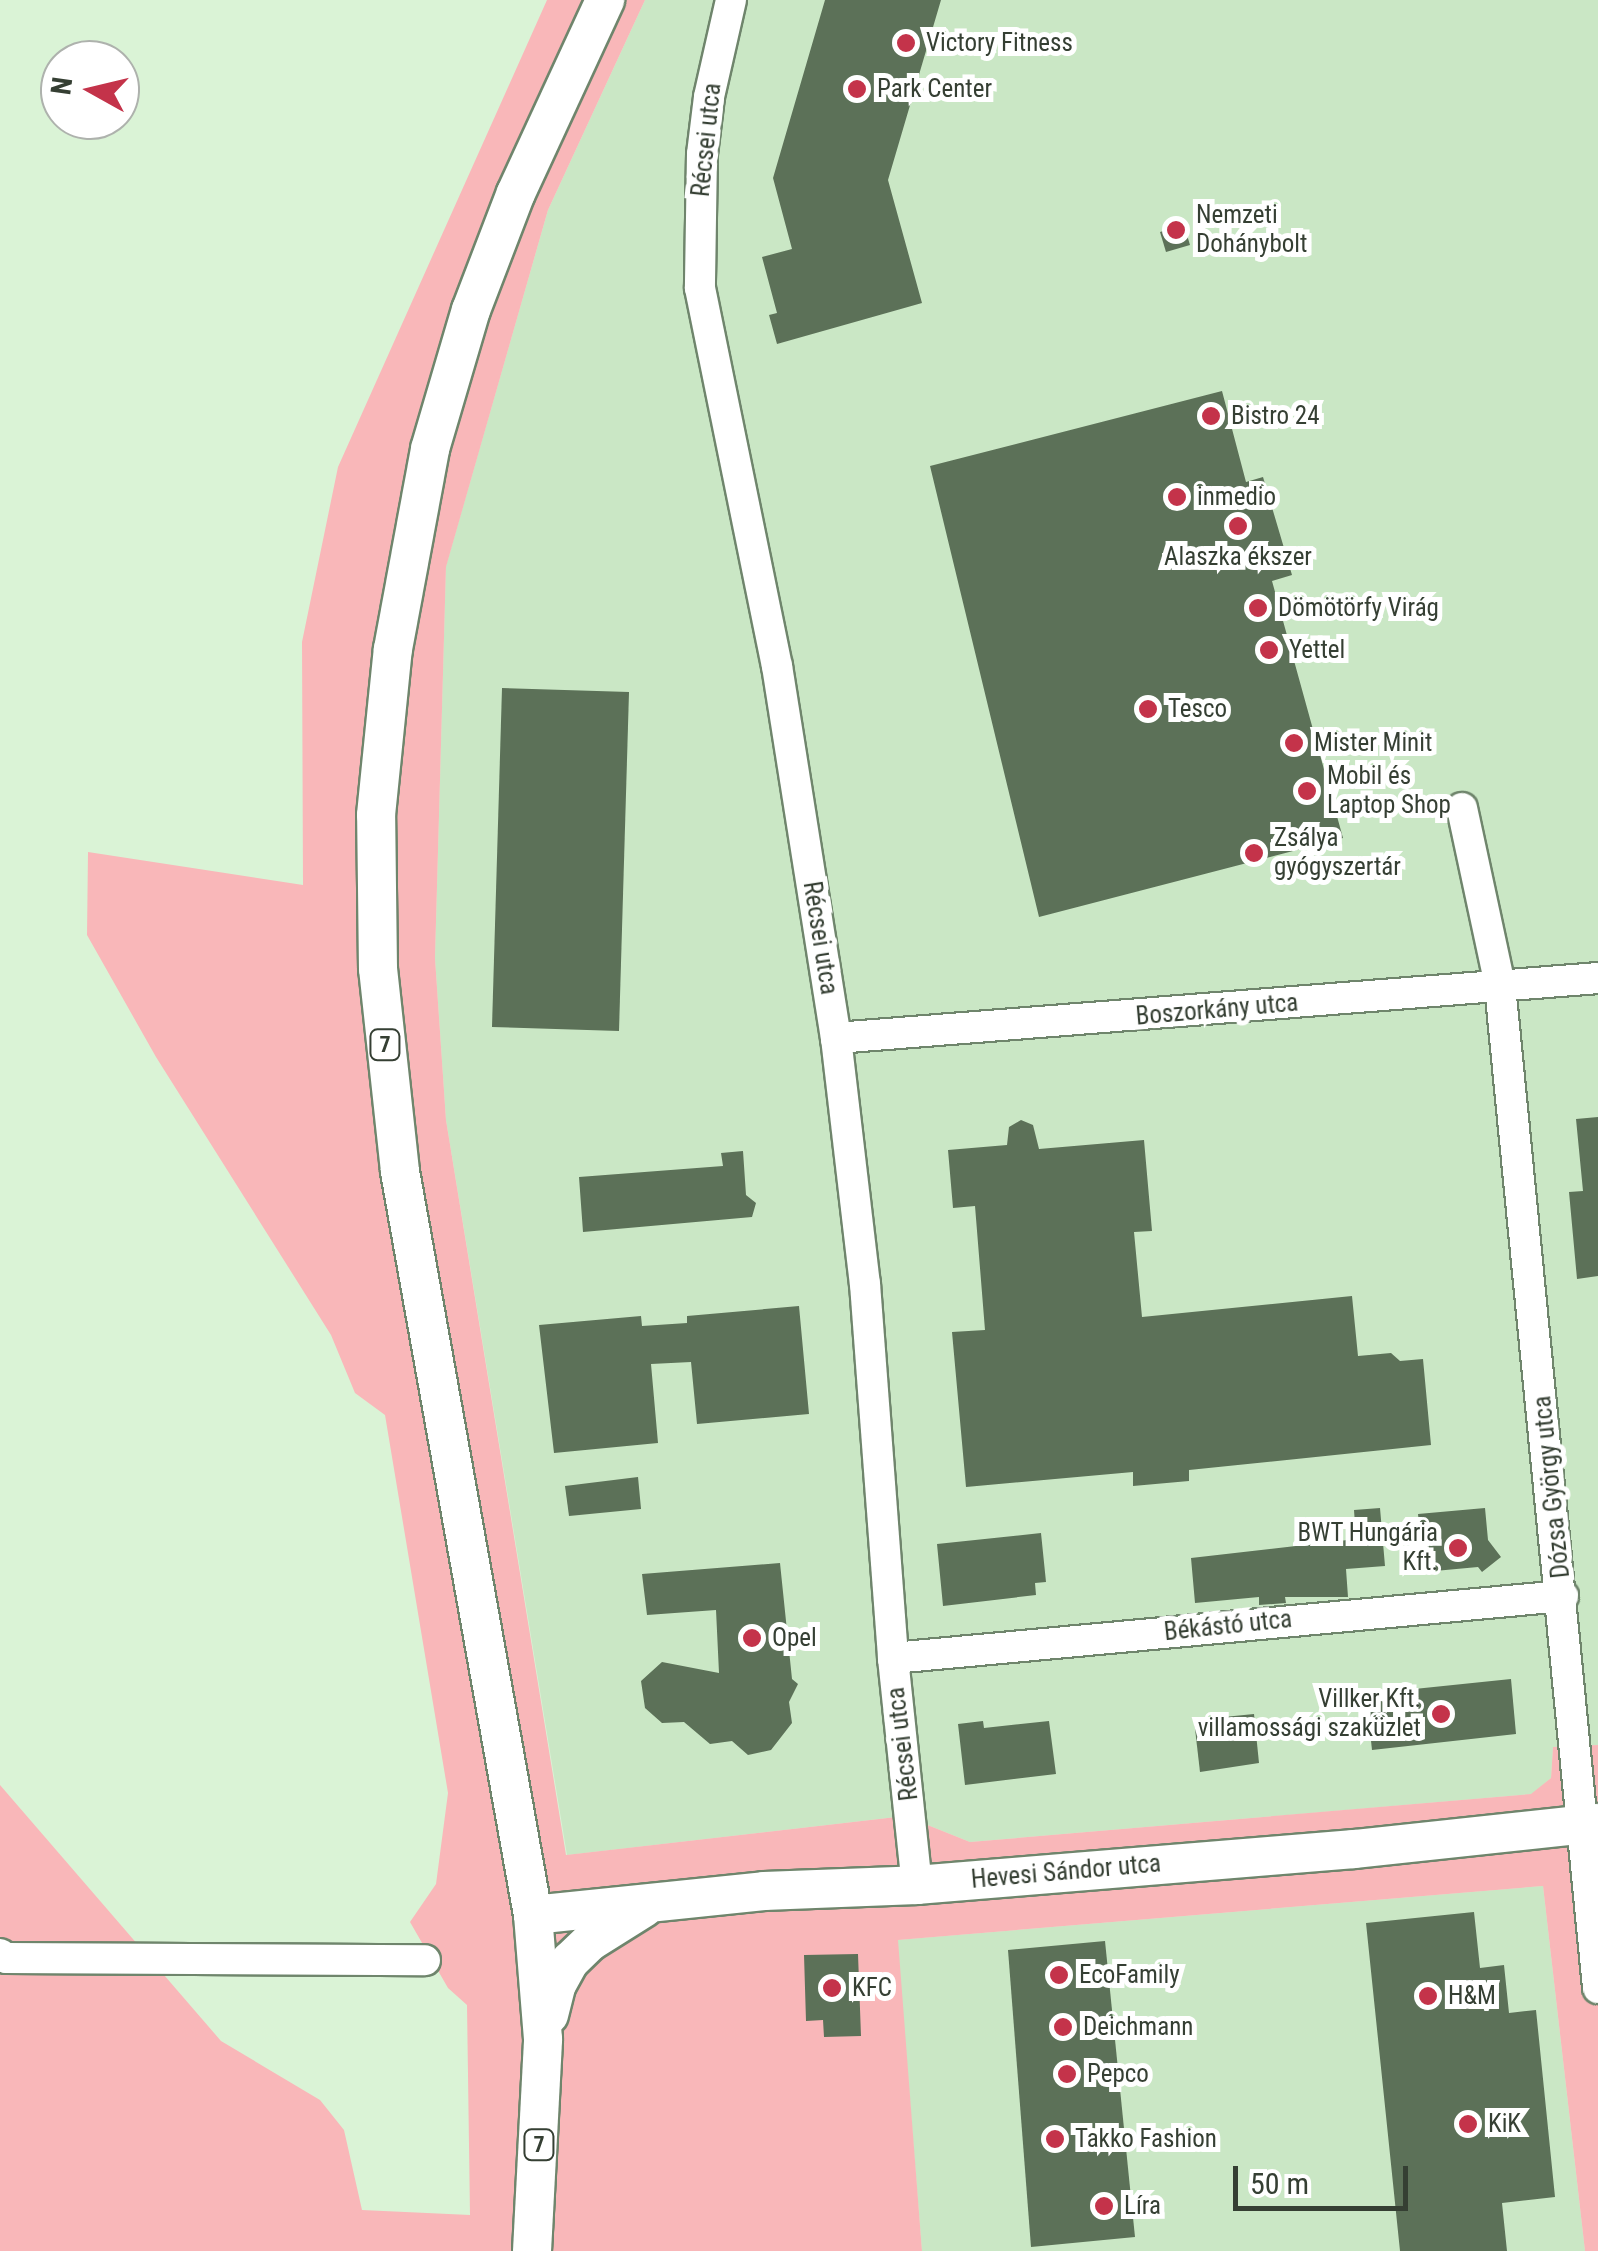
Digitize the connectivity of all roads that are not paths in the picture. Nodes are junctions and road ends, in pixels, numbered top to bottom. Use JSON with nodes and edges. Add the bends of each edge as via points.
{"nodes":[{"id":1,"x":606,"y":0,"type":"edge"},
{"id":2,"x":731,"y":0,"type":"edge"},
{"id":3,"x":1462,"y":808,"type":"dead end"},
{"id":4,"x":1598,"y":978,"type":"edge"},
{"id":5,"x":1500,"y":986,"type":"junction"},
{"id":6,"x":836,"y":1038,"type":"junction"},
{"id":7,"x":1562,"y":1596,"type":"junction"},
{"id":8,"x":893,"y":1658,"type":"junction"},
{"id":9,"x":1591,"y":1824,"type":"edge"},
{"id":10,"x":524,"y":1854,"type":"junction"},
{"id":11,"x":917,"y":1886,"type":"junction"},
{"id":12,"x":650,"y":1904,"type":"junction"},
{"id":13,"x":533,"y":1915,"type":"junction"},
{"id":14,"x":0,"y":1954,"type":"edge"},
{"id":15,"x":425,"y":1960,"type":"dead end"},
{"id":16,"x":1598,"y":1988,"type":"edge"},
{"id":17,"x":543,"y":2038,"type":"junction"},
{"id":18,"x":532,"y":2251,"type":"edge"}],
"edges":[{"from":1,"to":10,"type":"main road","number":"7","via":[[516,193],[471,310],[435,432],[393,648],[376,815],[378,969],[400,1172]]},
{"from":2,"to":6,"type":"street","name":"Récsei utca","via":[[702,154],[700,288],[777,666]]},
{"from":3,"to":5,"type":"street","name":"Dózsa György utca"},
{"from":4,"to":5,"type":"street","name":"Boszorkány utca"},
{"from":5,"to":6,"type":"street","name":"Boszorkány utca"},
{"from":5,"to":7,"type":"street","name":"Dózsa György utca"},
{"from":6,"to":8,"type":"street","name":"Récsei utca","via":[[865,1284]]},
{"from":7,"to":8,"type":"street","name":"Békástó utca"},
{"from":7,"to":9,"type":"street","name":"Dózsa György utca"},
{"from":8,"to":11,"type":"street","name":"Récsei utca"},
{"from":9,"to":11,"type":"main road","name":"Hevesi Sándor utca"},
{"from":9,"to":16,"type":"street","name":"Dózsa György utca"},
{"from":10,"to":12,"type":"main road","via":[[575,1894]]},
{"from":10,"to":13,"type":"main road","number":"7"},
{"from":11,"to":12,"type":"main road","name":"Hevesi Sándor utca","via":[[764,1891]]},
{"from":12,"to":13,"type":"main road","name":"Hevesi Sándor utca"},
{"from":12,"to":17,"type":"main road","via":[[570,1961]]},
{"from":13,"to":17,"type":"main road","number":"7"},
{"from":14,"to":15,"type":"street"},
{"from":17,"to":18,"type":"main road","number":"7"}]}
